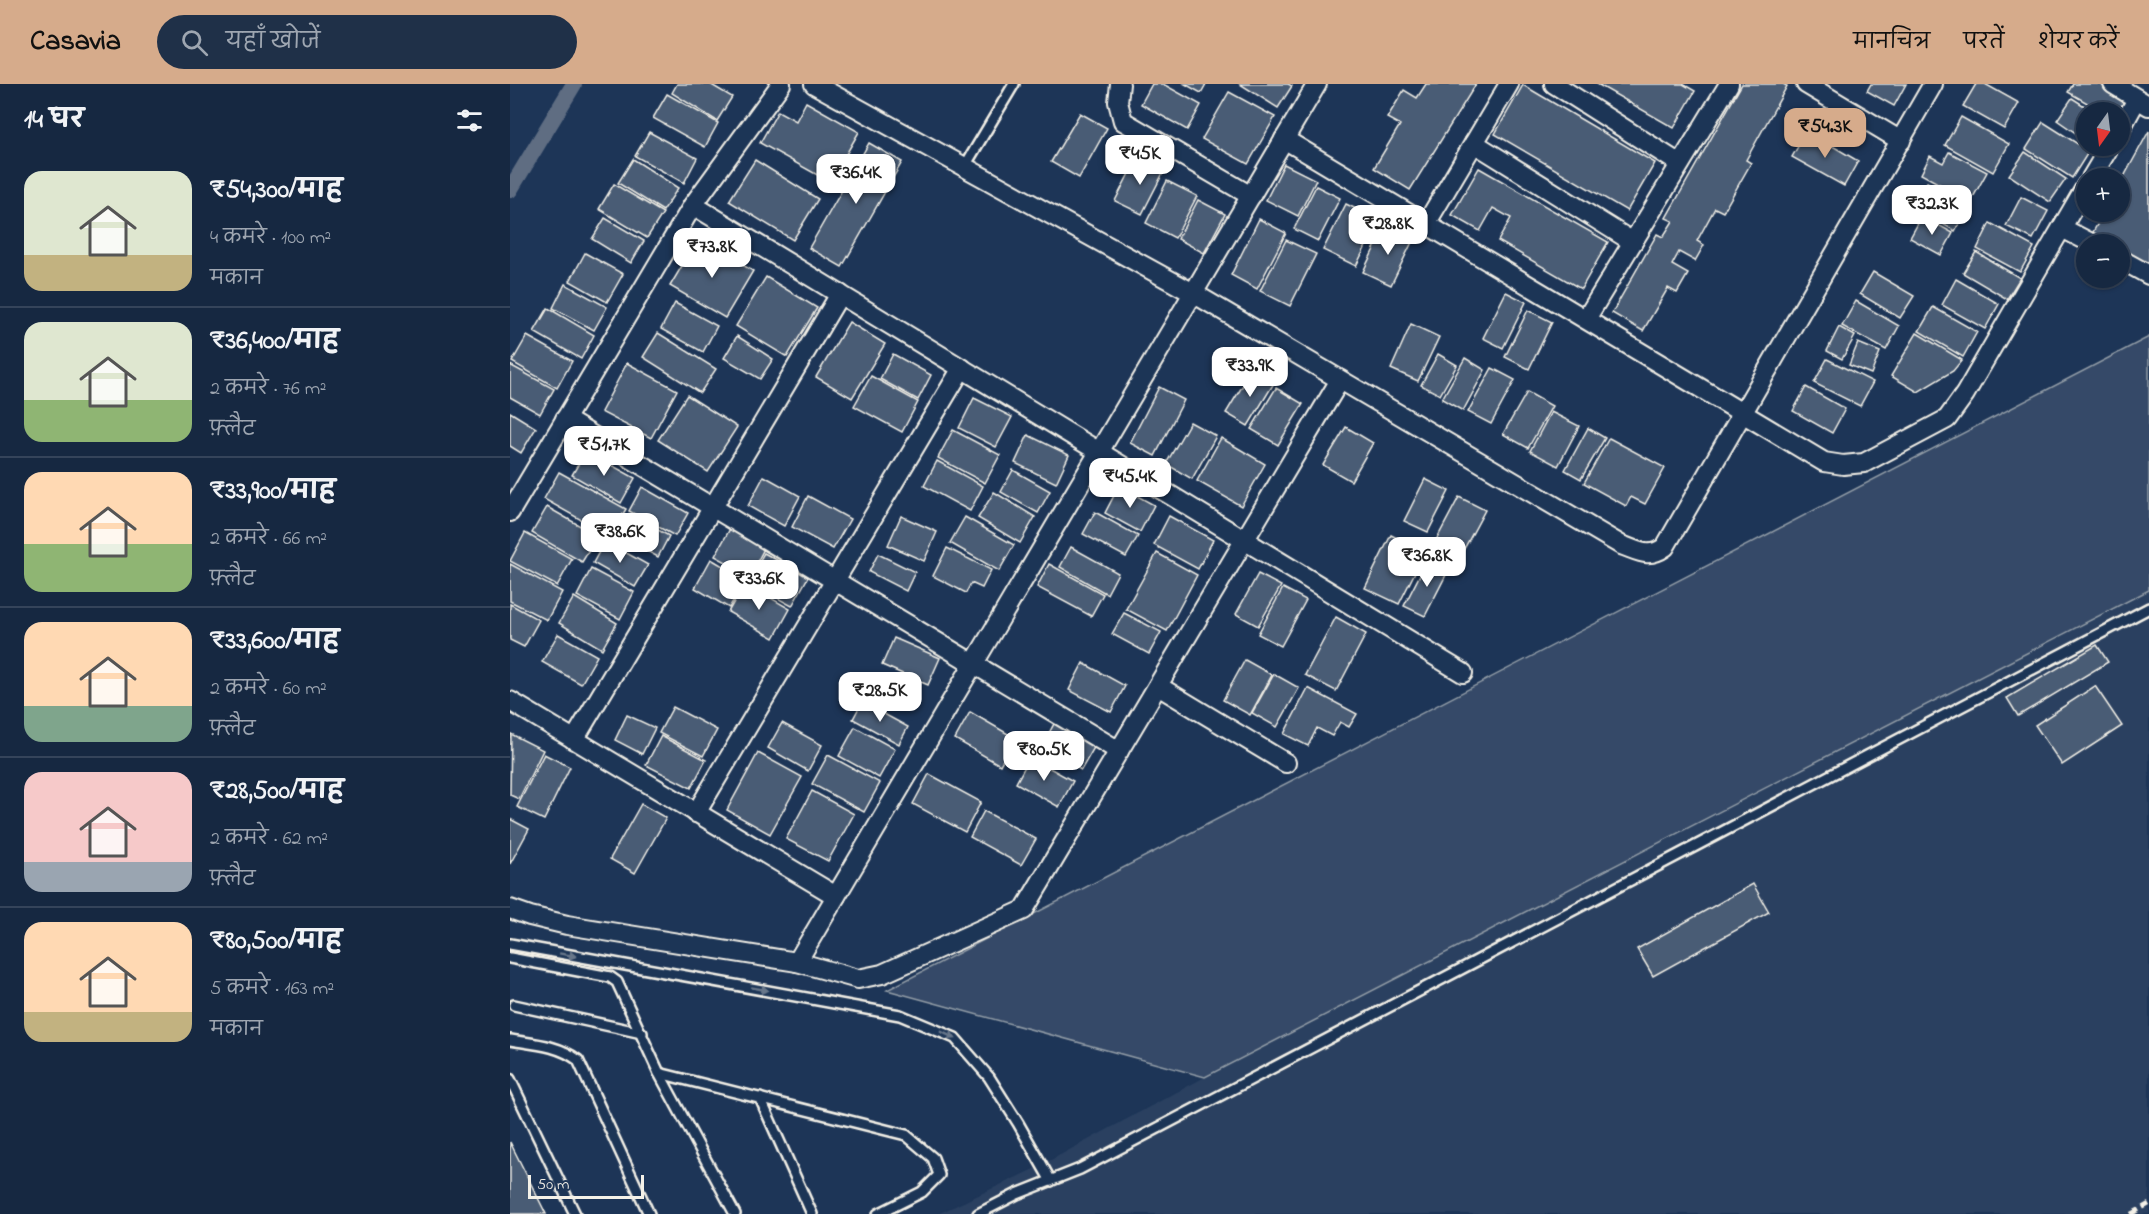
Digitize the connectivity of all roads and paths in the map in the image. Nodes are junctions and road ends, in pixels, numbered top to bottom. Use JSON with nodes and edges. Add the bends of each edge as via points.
{"nodes":[{"id":1,"x":781,"y":84,"type":"edge"},
{"id":2,"x":814,"y":84,"type":"edge"},
{"id":3,"x":1014,"y":84,"type":"edge"},
{"id":4,"x":1120,"y":84,"type":"edge"},
{"id":5,"x":1317,"y":84,"type":"edge"},
{"id":6,"x":1509,"y":84,"type":"edge"},
{"id":7,"x":1554,"y":84,"type":"edge"},
{"id":8,"x":1730,"y":84,"type":"edge"},
{"id":9,"x":1806,"y":84,"type":"edge"},
{"id":10,"x":1933,"y":84,"type":"edge"},
{"id":11,"x":2114,"y":84,"type":"edge"},
{"id":12,"x":2143,"y":102,"type":"edge"},
{"id":13,"x":2130,"y":118,"type":"edge"},
{"id":14,"x":1284,"y":139,"type":"junction"},
{"id":15,"x":1901,"y":141,"type":"junction"},
{"id":16,"x":1474,"y":143,"type":"junction"},
{"id":17,"x":1680,"y":164,"type":"junction"},
{"id":18,"x":965,"y":166,"type":"junction"},
{"id":19,"x":1251,"y":196,"type":"junction"},
{"id":20,"x":2076,"y":204,"type":"edge"},
{"id":21,"x":693,"y":205,"type":"junction"},
{"id":22,"x":1426,"y":224,"type":"junction"},
{"id":23,"x":2062,"y":228,"type":"junction"},
{"id":24,"x":2076,"y":235,"type":"edge"},
{"id":25,"x":1633,"y":242,"type":"junction"},
{"id":26,"x":2130,"y":265,"type":"edge"},
{"id":27,"x":2149,"y":275,"type":"edge"},
{"id":28,"x":1193,"y":293,"type":"junction"},
{"id":29,"x":840,"y":294,"type":"junction"},
{"id":30,"x":1586,"y":319,"type":"junction"},
{"id":31,"x":962,"y":368,"type":"junction"},
{"id":32,"x":1340,"y":380,"type":"junction"},
{"id":33,"x":1743,"y":412,"type":"junction"},
{"id":34,"x":565,"y":419,"type":"junction"},
{"id":35,"x":1099,"y":452,"type":"junction"},
{"id":36,"x":713,"y":507,"type":"junction"},
{"id":37,"x":510,"y":512,"type":"edge"},
{"id":38,"x":1245,"y":540,"type":"junction"},
{"id":39,"x":835,"y":580,"type":"junction"},
{"id":40,"x":2149,"y":608,"type":"edge"},
{"id":41,"x":974,"y":664,"type":"junction"},
{"id":42,"x":1462,"y":673,"type":"dead end"},
{"id":43,"x":1158,"y":686,"type":"junction"},
{"id":44,"x":510,"y":701,"type":"edge"},
{"id":45,"x":574,"y":740,"type":"junction"},
{"id":46,"x":1119,"y":751,"type":"junction"},
{"id":47,"x":1286,"y":763,"type":"dead end"},
{"id":48,"x":696,"y":813,"type":"junction"},
{"id":49,"x":836,"y":896,"type":"junction"},
{"id":50,"x":510,"y":909,"type":"edge"},
{"id":51,"x":510,"y":944,"type":"edge"},
{"id":52,"x":510,"y":958,"type":"edge"},
{"id":53,"x":797,"y":962,"type":"junction"},
{"id":54,"x":514,"y":1005,"type":"dead end"},
{"id":55,"x":642,"y":1034,"type":"junction"},
{"id":56,"x":510,"y":1040,"type":"edge"},
{"id":57,"x":659,"y":1074,"type":"junction"},
{"id":58,"x":510,"y":1079,"type":"edge"},
{"id":59,"x":760,"y":1098,"type":"junction"},
{"id":60,"x":1051,"y":1180,"type":"junction"},
{"id":61,"x":575,"y":1214,"type":"edge"},
{"id":62,"x":649,"y":1214,"type":"edge"},
{"id":63,"x":735,"y":1214,"type":"edge"},
{"id":64,"x":812,"y":1214,"type":"edge"},
{"id":65,"x":878,"y":1214,"type":"edge"},
{"id":66,"x":978,"y":1214,"type":"edge"}],
"edges":[{"from":1,"to":21,"type":"street"},
{"from":2,"to":18,"type":"street"},
{"from":3,"to":18,"type":"lane"},
{"from":4,"to":19,"type":"street","via":[[1118,102],[1123,121]]},
{"from":5,"to":14,"type":"street"},
{"from":6,"to":16,"type":"street"},
{"from":7,"to":17,"type":"street"},
{"from":8,"to":17,"type":"street"},
{"from":9,"to":15,"type":"street"},
{"from":10,"to":15,"type":"street"},
{"from":11,"to":12,"type":"street"},
{"from":12,"to":13,"type":"street"},
{"from":14,"to":19,"type":"street"},
{"from":14,"to":22,"type":"street"},
{"from":15,"to":33,"type":"street"},
{"from":16,"to":22,"type":"street"},
{"from":16,"to":25,"type":"street"},
{"from":17,"to":25,"type":"street"},
{"from":18,"to":28,"type":"street"},
{"from":19,"to":28,"type":"street"},
{"from":20,"to":23,"type":"street"},
{"from":21,"to":29,"type":"street"},
{"from":21,"to":34,"type":"street"},
{"from":22,"to":30,"type":"street"},
{"from":23,"to":24,"type":"street"},
{"from":23,"to":33,"type":"street","via":[[1947,419],[1864,463],[1843,465],[1824,462]]},
{"from":25,"to":30,"type":"street"},
{"from":26,"to":27,"type":"street"},
{"from":28,"to":32,"type":"street"},
{"from":28,"to":35,"type":"street"},
{"from":29,"to":31,"type":"street"},
{"from":29,"to":36,"type":"street"},
{"from":30,"to":33,"type":"street"},
{"from":31,"to":35,"type":"street"},
{"from":31,"to":39,"type":"street"},
{"from":32,"to":33,"type":"street","via":[[1621,545],[1647,555],[1665,548]]},
{"from":32,"to":38,"type":"street"},
{"from":34,"to":36,"type":"street"},
{"from":34,"to":37,"type":"street"},
{"from":35,"to":38,"type":"street"},
{"from":35,"to":41,"type":"street"},
{"from":36,"to":39,"type":"street"},
{"from":36,"to":45,"type":"street"},
{"from":38,"to":42,"type":"street"},
{"from":38,"to":43,"type":"street"},
{"from":39,"to":41,"type":"street"},
{"from":39,"to":48,"type":"street"},
{"from":40,"to":60,"type":"lane","via":[[1080,1169]]},
{"from":41,"to":46,"type":"street"},
{"from":41,"to":49,"type":"street"},
{"from":43,"to":46,"type":"street"},
{"from":43,"to":47,"type":"street"},
{"from":44,"to":45,"type":"street"},
{"from":45,"to":48,"type":"street"},
{"from":46,"to":53,"type":"street","via":[[1024,910],[871,978],[858,979]]},
{"from":48,"to":49,"type":"street"},
{"from":49,"to":53,"type":"street"},
{"from":50,"to":53,"type":"street","via":[[567,925]]},
{"from":51,"to":60,"type":"lane","one_way":true,"via":[[900,1015],[956,1038],[989,1077]]},
{"from":52,"to":55,"type":"lane","via":[[610,977],[622,988]]},
{"from":54,"to":55,"type":"lane"},
{"from":55,"to":57,"type":"lane"},
{"from":56,"to":62,"type":"lane","via":[[555,1047],[578,1060]]},
{"from":57,"to":59,"type":"lane"},
{"from":57,"to":63,"type":"lane"},
{"from":58,"to":61,"type":"lane"},
{"from":59,"to":64,"type":"lane"},
{"from":59,"to":65,"type":"lane","via":[[906,1135],[933,1158],[939,1175],[922,1192]]},
{"from":60,"to":66,"type":"lane"}]}
